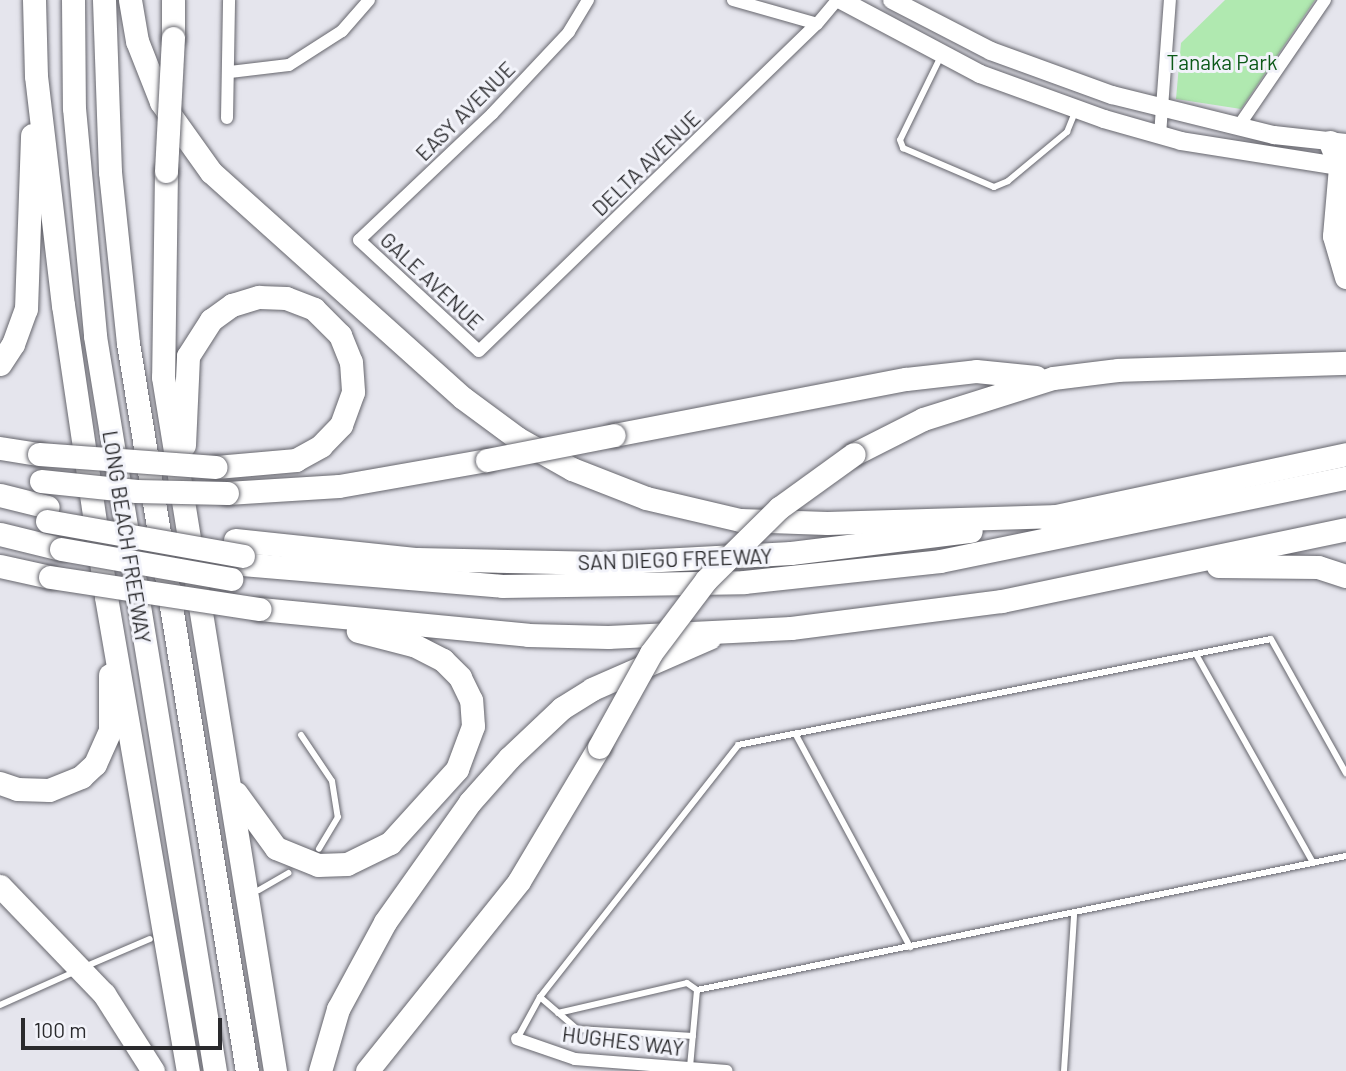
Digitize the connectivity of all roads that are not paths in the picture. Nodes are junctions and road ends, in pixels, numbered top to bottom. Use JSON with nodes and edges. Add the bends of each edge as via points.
{"nodes":[{"id":1,"x":34,"y":0,"type":"edge"},
{"id":2,"x":73,"y":0,"type":"edge"},
{"id":3,"x":104,"y":0,"type":"edge"},
{"id":4,"x":130,"y":0,"type":"edge"},
{"id":5,"x":173,"y":0,"type":"edge"},
{"id":6,"x":229,"y":0,"type":"edge"},
{"id":7,"x":369,"y":0,"type":"edge"},
{"id":8,"x":588,"y":0,"type":"edge"},
{"id":9,"x":733,"y":0,"type":"edge"},
{"id":10,"x":839,"y":0,"type":"edge"},
{"id":11,"x":892,"y":0,"type":"edge"},
{"id":12,"x":1170,"y":0,"type":"edge"},
{"id":13,"x":1325,"y":0,"type":"edge"},
{"id":14,"x":817,"y":24,"type":"junction"},
{"id":15,"x":942,"y":54,"type":"junction"},
{"id":16,"x":230,"y":72,"type":"junction"},
{"id":17,"x":36,"y":76,"type":"junction"},
{"id":18,"x":1076,"y":109,"type":"junction"},
{"id":19,"x":1162,"y":110,"type":"junction"},
{"id":20,"x":227,"y":118,"type":"dead end"},
{"id":21,"x":1238,"y":127,"type":"junction"},
{"id":22,"x":1160,"y":135,"type":"junction"},
{"id":23,"x":1338,"y":143,"type":"edge"},
{"id":24,"x":1343,"y":167,"type":"edge"},
{"id":25,"x":359,"y":240,"type":"joint"},
{"id":26,"x":1346,"y":277,"type":"edge"},
{"id":27,"x":479,"y":351,"type":"joint"},
{"id":28,"x":1346,"y":363,"type":"edge"},
{"id":29,"x":0,"y":364,"type":"edge"},
{"id":30,"x":1053,"y":378,"type":"junction"},
{"id":31,"x":0,"y":448,"type":"edge"},
{"id":32,"x":1346,"y":454,"type":"edge"},
{"id":33,"x":1346,"y":469,"type":"edge"},
{"id":34,"x":1346,"y":478,"type":"edge"},
{"id":35,"x":0,"y":486,"type":"edge"},
{"id":36,"x":1346,"y":492,"type":"edge"},
{"id":37,"x":0,"y":495,"type":"edge"},
{"id":38,"x":183,"y":508,"type":"junction"},
{"id":39,"x":0,"y":510,"type":"edge"},
{"id":40,"x":1059,"y":516,"type":"junction"},
{"id":41,"x":0,"y":518,"type":"edge"},
{"id":42,"x":54,"y":527,"type":"junction"},
{"id":43,"x":1346,"y":529,"type":"edge"},
{"id":44,"x":0,"y":534,"type":"edge"},
{"id":45,"x":235,"y":559,"type":"junction"},
{"id":46,"x":1177,"y":565,"type":"junction"},
{"id":47,"x":0,"y":566,"type":"edge"},
{"id":48,"x":1346,"y":576,"type":"edge"},
{"id":49,"x":50,"y":577,"type":"junction"},
{"id":50,"x":0,"y":580,"type":"edge"},
{"id":51,"x":106,"y":597,"type":"junction"},
{"id":52,"x":260,"y":609,"type":"junction"},
{"id":53,"x":724,"y":633,"type":"junction"},
{"id":54,"x":1197,"y":656,"type":"junction"},
{"id":55,"x":301,"y":735,"type":"dead end"},
{"id":56,"x":796,"y":735,"type":"junction"},
{"id":57,"x":1346,"y":773,"type":"edge"},
{"id":58,"x":227,"y":774,"type":"junction"},
{"id":59,"x":0,"y":783,"type":"edge"},
{"id":60,"x":319,"y":849,"type":"dead end"},
{"id":61,"x":1346,"y":856,"type":"edge"},
{"id":62,"x":1313,"y":863,"type":"junction"},
{"id":63,"x":288,"y":873,"type":"dead end"},
{"id":64,"x":0,"y":886,"type":"edge"},
{"id":65,"x":259,"y":890,"type":"dead end"},
{"id":66,"x":1074,"y":915,"type":"junction"},
{"id":67,"x":150,"y":939,"type":"dead end"},
{"id":68,"x":910,"y":947,"type":"junction"},
{"id":69,"x":89,"y":965,"type":"dead end"},
{"id":70,"x":72,"y":973,"type":"dead end"},
{"id":71,"x":697,"y":990,"type":"junction"},
{"id":72,"x":540,"y":998,"type":"junction"},
{"id":73,"x":0,"y":1005,"type":"edge"},
{"id":74,"x":558,"y":1013,"type":"junction"},
{"id":75,"x":693,"y":1037,"type":"junction"},
{"id":76,"x":517,"y":1039,"type":"joint"},
{"id":77,"x":690,"y":1070,"type":"edge"},
{"id":78,"x":153,"y":1071,"type":"edge"},
{"id":79,"x":188,"y":1071,"type":"edge"},
{"id":80,"x":215,"y":1071,"type":"edge"},
{"id":81,"x":247,"y":1071,"type":"edge"},
{"id":82,"x":275,"y":1071,"type":"edge"},
{"id":83,"x":320,"y":1071,"type":"edge"},
{"id":84,"x":367,"y":1071,"type":"edge"},
{"id":85,"x":727,"y":1071,"type":"edge"},
{"id":86,"x":1064,"y":1071,"type":"edge"}],
"edges":[{"from":1,"to":17,"type":"highway"},
{"from":2,"to":80,"type":"highway","name":"LONG BEACH FREEWAY","via":[[74,108],[95,336]]},
{"from":3,"to":81,"type":"highway","name":"LONG BEACH FREEWAY","via":[[110,172],[128,343]]},
{"from":4,"to":40,"type":"highway","via":[[137,41],[161,102],[211,172],[463,398],[517,438],[572,469],[646,498],[740,520],[827,523]]},
{"from":5,"to":38,"type":"highway","bridge":true,"via":[[160,337]]},
{"from":6,"to":16,"type":"street"},
{"from":7,"to":16,"type":"street","via":[[342,31],[289,65]]},
{"from":8,"to":25,"type":"street","name":"EASY AVENUE","via":[[569,32],[492,114]]},
{"from":9,"to":14,"type":"street"},
{"from":10,"to":14,"type":"street","name":"DELTA AVENUE"},
{"from":10,"to":15,"type":"main road"},
{"from":11,"to":19,"type":"main road","via":[[991,51]]},
{"from":12,"to":19,"type":"street"},
{"from":13,"to":21,"type":"street"},
{"from":14,"to":27,"type":"street","name":"DELTA AVENUE"},
{"from":15,"to":18,"type":"main road"},
{"from":15,"to":18,"type":"lane","via":[[900,139],[903,148],[994,187],[1008,181],[1067,132]]},
{"from":16,"to":20,"type":"street"},
{"from":17,"to":29,"type":"highway","via":[[26,309]]},
{"from":17,"to":51,"type":"highway"},
{"from":18,"to":22,"type":"main road"},
{"from":19,"to":21,"type":"main road"},
{"from":19,"to":22,"type":"street"},
{"from":21,"to":23,"type":"main road"},
{"from":22,"to":24,"type":"main road"},
{"from":23,"to":24,"type":"highway"},
{"from":24,"to":26,"type":"highway","via":[[1334,236]]},
{"from":25,"to":27,"type":"street","name":"GALE AVENUE"},
{"from":28,"to":30,"type":"highway","via":[[1118,370]]},
{"from":30,"to":35,"type":"highway","bridge":true,"via":[[976,371],[906,379],[339,485],[227,493],[136,491],[41,481]]},
{"from":30,"to":84,"type":"highway","bridge":true,"via":[[923,419],[854,454],[779,508],[713,572],[650,653],[519,881]]},
{"from":31,"to":38,"type":"highway","bridge":true,"via":[[39,454],[216,467],[296,460],[321,446],[341,425],[353,392],[347,348],[333,325],[300,301],[273,296],[246,299],[221,311],[195,340],[184,386]]},
{"from":32,"to":40,"type":"highway","name":"SAN DIEGO FREEWAY"},
{"from":33,"to":45,"type":"highway","via":[[985,544],[743,573],[559,579]]},
{"from":34,"to":45,"type":"highway","via":[[940,561],[744,583],[515,586]]},
{"from":36,"to":45,"type":"highway","name":"SAN DIEGO FREEWAY","via":[[997,566],[802,592],[642,601],[485,600]]},
{"from":37,"to":42,"type":"highway","name":"SAN DIEGO FREEWAY"},
{"from":38,"to":58,"type":"highway"},
{"from":39,"to":42,"type":"highway"},
{"from":40,"to":45,"type":"highway","name":"SAN DIEGO FREEWAY","via":[[839,549],[653,562]]},
{"from":41,"to":42,"type":"highway"},
{"from":42,"to":44,"type":"highway","name":"SAN DIEGO FREEWAY"},
{"from":42,"to":45,"type":"highway","name":"SAN DIEGO FREEWAY"},
{"from":42,"to":45,"type":"highway","name":"SAN DIEGO FREEWAY","bridge":true},
{"from":43,"to":46,"type":"highway"},
{"from":46,"to":48,"type":"highway","via":[[1318,567]]},
{"from":46,"to":53,"type":"highway","via":[[983,604]]},
{"from":47,"to":49,"type":"highway"},
{"from":49,"to":50,"type":"highway"},
{"from":49,"to":52,"type":"highway","bridge":true},
{"from":51,"to":59,"type":"highway","via":[[112,711],[103,750],[81,777],[64,786],[36,792]]},
{"from":51,"to":79,"type":"highway"},
{"from":52,"to":53,"type":"highway","via":[[528,635]]},
{"from":52,"to":58,"type":"highway","via":[[389,638],[432,653],[452,668],[468,691],[474,712],[471,741],[457,769],[405,829],[376,853],[346,864],[318,865],[275,848],[248,815]]},
{"from":53,"to":83,"type":"highway","via":[[592,689],[562,708],[509,758],[470,802],[385,922],[338,1009]]},
{"from":54,"to":56,"type":"lane"},
{"from":54,"to":57,"type":"lane","via":[[1271,639]]},
{"from":54,"to":62,"type":"lane"},
{"from":55,"to":60,"type":"lane","via":[[332,781],[338,817]]},
{"from":56,"to":68,"type":"lane"},
{"from":56,"to":72,"type":"lane","via":[[738,745]]},
{"from":58,"to":82,"type":"highway"},
{"from":61,"to":62,"type":"lane"},
{"from":62,"to":66,"type":"lane"},
{"from":63,"to":65,"type":"lane"},
{"from":64,"to":78,"type":"highway","via":[[104,994]]},
{"from":66,"to":68,"type":"lane"},
{"from":66,"to":86,"type":"lane"},
{"from":67,"to":69,"type":"lane"},
{"from":68,"to":71,"type":"lane"},
{"from":70,"to":73,"type":"lane"},
{"from":71,"to":74,"type":"lane","via":[[687,983]]},
{"from":71,"to":75,"type":"lane"},
{"from":72,"to":74,"type":"lane"},
{"from":72,"to":76,"type":"lane"},
{"from":74,"to":75,"type":"lane","via":[[577,1029]]},
{"from":75,"to":77,"type":"lane"},
{"from":76,"to":77,"type":"street","name":"HUGHES WAY","via":[[575,1059]]},
{"from":77,"to":85,"type":"street","name":"HUGHES WAY"}]}
